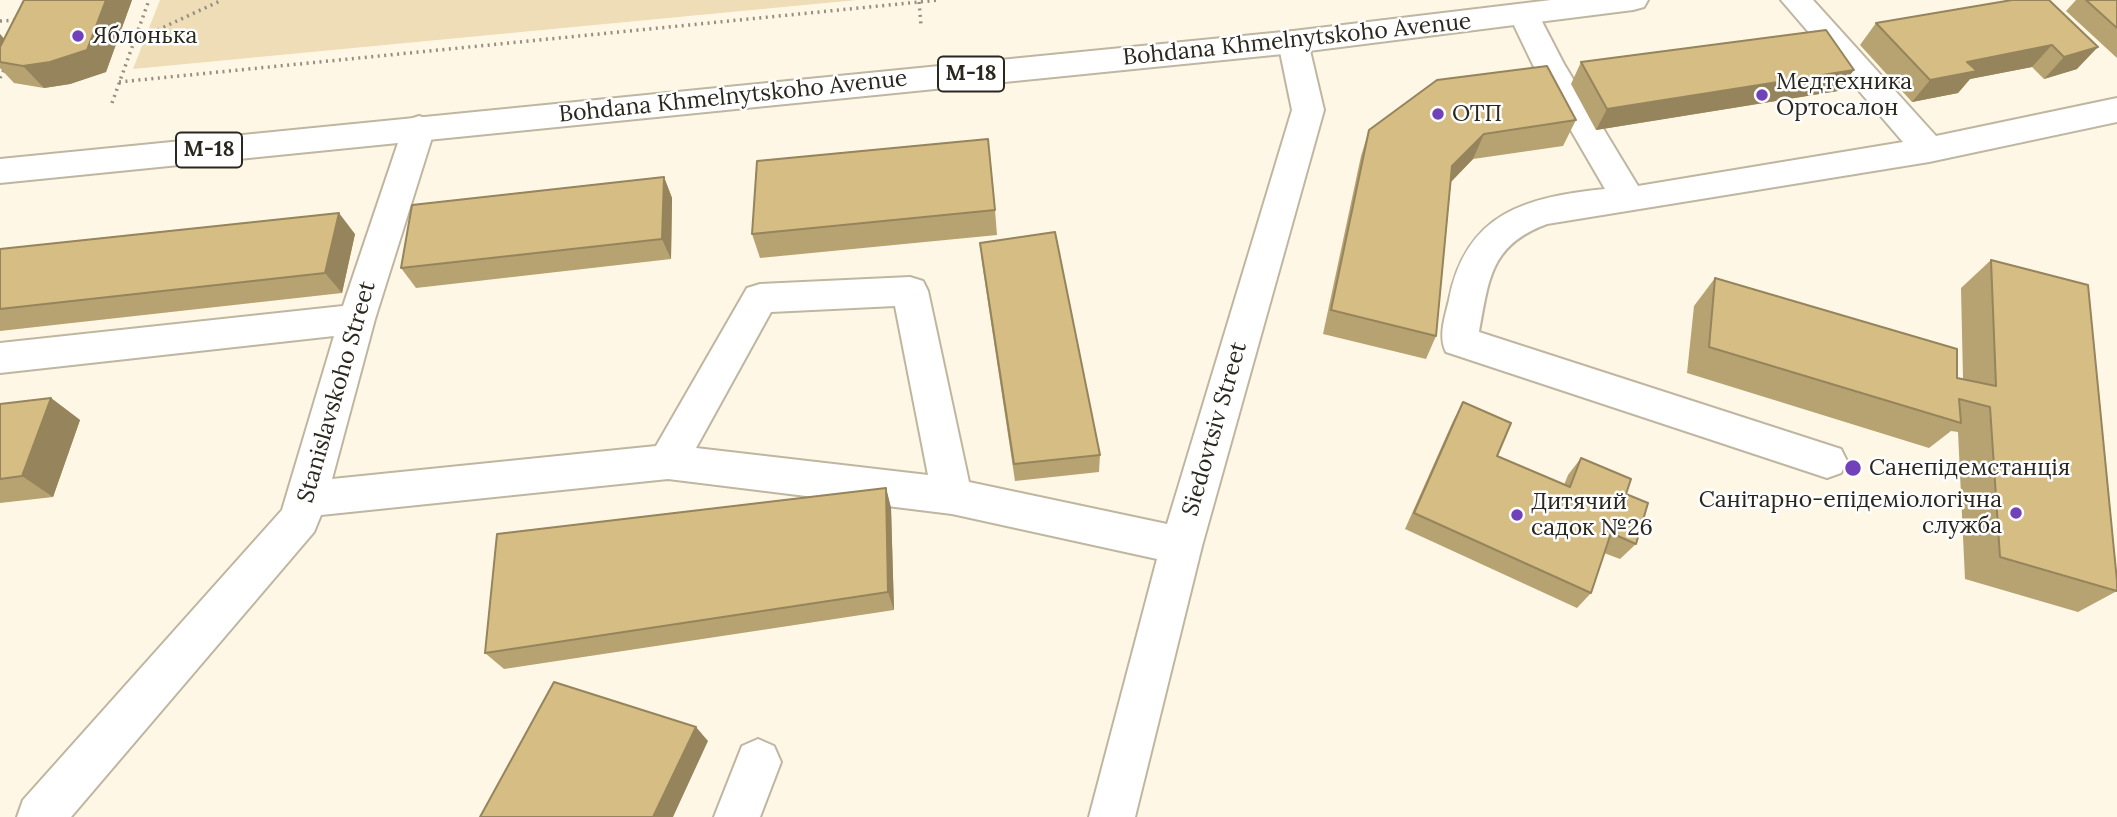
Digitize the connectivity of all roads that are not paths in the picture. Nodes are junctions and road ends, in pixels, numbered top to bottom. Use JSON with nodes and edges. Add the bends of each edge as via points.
{"nodes":[{"id":1,"x":1633,"y":0,"type":"edge"},
{"id":2,"x":1796,"y":0,"type":"edge"},
{"id":3,"x":1524,"y":15,"type":"junction"},
{"id":4,"x":1293,"y":42,"type":"junction"},
{"id":5,"x":2117,"y":110,"type":"edge"},
{"id":6,"x":419,"y":128,"type":"junction"},
{"id":7,"x":1929,"y":150,"type":"junction"},
{"id":8,"x":0,"y":171,"type":"edge"},
{"id":9,"x":1629,"y":200,"type":"junction"},
{"id":10,"x":356,"y":319,"type":"junction"},
{"id":11,"x":0,"y":358,"type":"edge"},
{"id":12,"x":1827,"y":461,"type":"dead end"},
{"id":13,"x":668,"y":462,"type":"junction"},
{"id":14,"x":952,"y":496,"type":"junction"},
{"id":15,"x":306,"y":499,"type":"junction"},
{"id":16,"x":1181,"y":546,"type":"junction"},
{"id":17,"x":758,"y":762,"type":"dead end"},
{"id":18,"x":40,"y":817,"type":"edge"},
{"id":19,"x":737,"y":817,"type":"edge"},
{"id":20,"x":1112,"y":817,"type":"edge"}],
"edges":[{"from":1,"to":3,"type":"main road","name":"Bohdana Khmelnytskoho Avenue","number":"М-18"},
{"from":2,"to":7,"type":"main road"},
{"from":3,"to":4,"type":"main road","name":"Bohdana Khmelnytskoho Avenue","number":"М-18"},
{"from":3,"to":9,"type":"main road"},
{"from":4,"to":6,"type":"main road","name":"Bohdana Khmelnytskoho Avenue","number":"М-18"},
{"from":4,"to":16,"type":"main road","name":"Siedovtsiv Street","via":[[1308,110]]},
{"from":5,"to":7,"type":"main road"},
{"from":6,"to":8,"type":"main road","name":"Bohdana Khmelnytskoho Avenue","number":"М-18"},
{"from":6,"to":10,"type":"main road","name":"Stanislavskoho Street"},
{"from":7,"to":9,"type":"main road"},
{"from":9,"to":12,"type":"main road","via":[[1555,208],[1506,226],[1477,263],[1459,341]]},
{"from":10,"to":11,"type":"main road"},
{"from":10,"to":15,"type":"main road","name":"Stanislavskoho Street"},
{"from":13,"to":14,"type":"main road"},
{"from":13,"to":14,"type":"main road","via":[[760,298],[910,291]]},
{"from":13,"to":15,"type":"main road"},
{"from":14,"to":16,"type":"main road"},
{"from":15,"to":18,"type":"main road","name":"Stanislavskoho Street","via":[[300,519]]},
{"from":16,"to":20,"type":"main road","name":"Siedovtsiv Street"},
{"from":17,"to":19,"type":"main road"}]}
